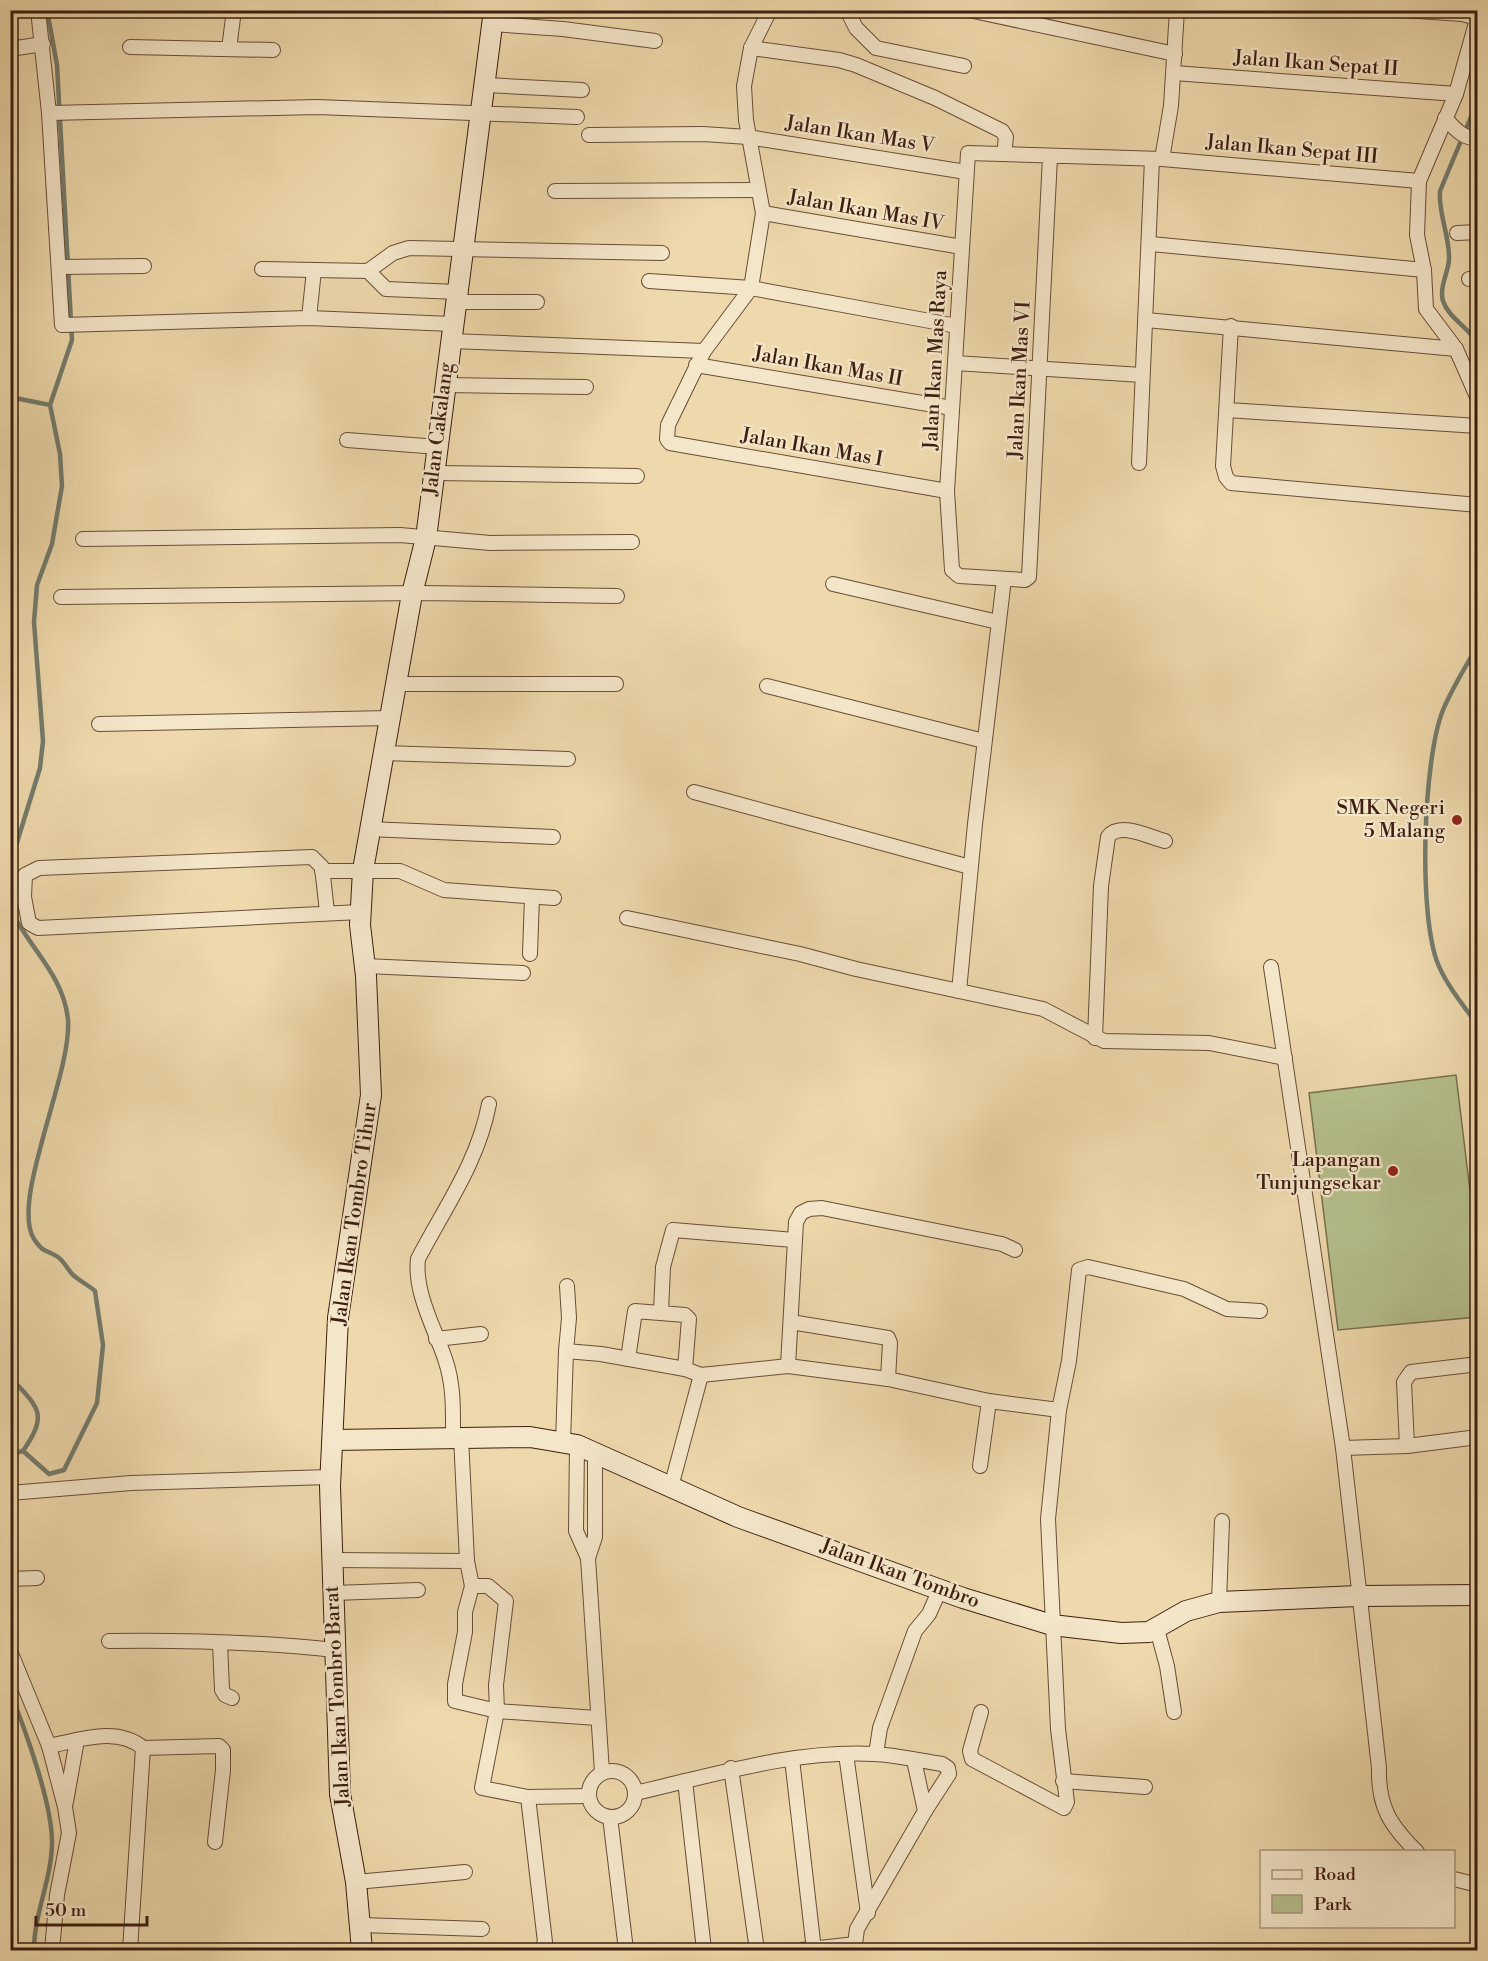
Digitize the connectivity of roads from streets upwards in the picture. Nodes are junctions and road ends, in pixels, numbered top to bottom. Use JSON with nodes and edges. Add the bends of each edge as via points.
{"nodes":[{"id":1,"x":38,"y":10,"type":"edge"},
{"id":2,"x":234,"y":10,"type":"edge"},
{"id":3,"x":367,"y":10,"type":"edge"},
{"id":4,"x":381,"y":10,"type":"edge"},
{"id":5,"x":770,"y":10,"type":"edge"},
{"id":6,"x":847,"y":10,"type":"edge"},
{"id":7,"x":969,"y":10,"type":"edge"},
{"id":8,"x":1178,"y":10,"type":"edge"},
{"id":9,"x":1404,"y":10,"type":"edge"},
{"id":10,"x":493,"y":17,"type":"edge"},
{"id":11,"x":1477,"y":17,"type":"edge"},
{"id":12,"x":655,"y":41,"type":"dead end"},
{"id":13,"x":43,"y":44,"type":"junction"},
{"id":14,"x":130,"y":47,"type":"dead end"},
{"id":15,"x":751,"y":48,"type":"junction"},
{"id":16,"x":10,"y":49,"type":"edge"},
{"id":17,"x":229,"y":49,"type":"junction"},
{"id":18,"x":273,"y":50,"type":"dead end"},
{"id":19,"x":1175,"y":54,"type":"junction"},
{"id":20,"x":964,"y":66,"type":"dead end"},
{"id":21,"x":1174,"y":73,"type":"junction"},
{"id":22,"x":486,"y":85,"type":"junction"},
{"id":23,"x":582,"y":90,"type":"dead end"},
{"id":24,"x":1456,"y":94,"type":"junction"},
{"id":25,"x":58,"y":112,"type":"junction"},
{"id":26,"x":480,"y":112,"type":"junction"},
{"id":27,"x":577,"y":117,"type":"dead end"},
{"id":28,"x":1445,"y":118,"type":"junction"},
{"id":29,"x":590,"y":135,"type":"dead end"},
{"id":30,"x":748,"y":137,"type":"junction"},
{"id":31,"x":1474,"y":139,"type":"edge"},
{"id":32,"x":968,"y":153,"type":"joint"},
{"id":33,"x":1004,"y":154,"type":"junction"},
{"id":34,"x":1050,"y":157,"type":"junction"},
{"id":35,"x":1157,"y":159,"type":"junction"},
{"id":36,"x":966,"y":172,"type":"junction"},
{"id":37,"x":1419,"y":181,"type":"junction"},
{"id":38,"x":555,"y":190,"type":"dead end"},
{"id":39,"x":758,"y":190,"type":"junction"},
{"id":40,"x":763,"y":213,"type":"junction"},
{"id":41,"x":1478,"y":232,"type":"edge"},
{"id":42,"x":1457,"y":233,"type":"dead end"},
{"id":43,"x":1150,"y":244,"type":"junction"},
{"id":44,"x":962,"y":247,"type":"junction"},
{"id":45,"x":463,"y":248,"type":"junction"},
{"id":46,"x":662,"y":253,"type":"dead end"},
{"id":47,"x":67,"y":266,"type":"junction"},
{"id":48,"x":144,"y":266,"type":"dead end"},
{"id":49,"x":262,"y":269,"type":"dead end"},
{"id":50,"x":314,"y":270,"type":"junction"},
{"id":51,"x":1424,"y":270,"type":"junction"},
{"id":52,"x":368,"y":271,"type":"junction"},
{"id":53,"x":648,"y":281,"type":"dead end"},
{"id":54,"x":751,"y":288,"type":"junction"},
{"id":55,"x":457,"y":297,"type":"junction"},
{"id":56,"x":537,"y":302,"type":"dead end"},
{"id":57,"x":309,"y":318,"type":"junction"},
{"id":58,"x":1146,"y":320,"type":"junction"},
{"id":59,"x":957,"y":326,"type":"junction"},
{"id":60,"x":1231,"y":326,"type":"junction"},
{"id":61,"x":452,"y":333,"type":"junction"},
{"id":62,"x":1456,"y":349,"type":"junction"},
{"id":63,"x":704,"y":351,"type":"junction"},
{"id":64,"x":955,"y":363,"type":"junction"},
{"id":65,"x":696,"y":365,"type":"junction"},
{"id":66,"x":1041,"y":366,"type":"junction"},
{"id":67,"x":1142,"y":375,"type":"junction"},
{"id":68,"x":445,"y":385,"type":"junction"},
{"id":69,"x":586,"y":387,"type":"dead end"},
{"id":70,"x":1478,"y":399,"type":"edge"},
{"id":71,"x":952,"y":408,"type":"junction"},
{"id":72,"x":1227,"y":410,"type":"junction"},
{"id":73,"x":1478,"y":426,"type":"edge"},
{"id":74,"x":347,"y":440,"type":"dead end"},
{"id":75,"x":438,"y":447,"type":"junction"},
{"id":76,"x":1139,"y":463,"type":"dead end"},
{"id":77,"x":434,"y":473,"type":"junction"},
{"id":78,"x":638,"y":476,"type":"dead end"},
{"id":79,"x":947,"y":491,"type":"junction"},
{"id":80,"x":1478,"y":505,"type":"edge"},
{"id":81,"x":426,"y":538,"type":"junction"},
{"id":82,"x":83,"y":539,"type":"dead end"},
{"id":83,"x":632,"y":542,"type":"dead end"},
{"id":84,"x":1004,"y":579,"type":"junction"},
{"id":85,"x":833,"y":584,"type":"dead end"},
{"id":86,"x":412,"y":594,"type":"junction"},
{"id":87,"x":617,"y":596,"type":"dead end"},
{"id":88,"x":62,"y":597,"type":"dead end"},
{"id":89,"x":998,"y":622,"type":"junction"},
{"id":90,"x":397,"y":684,"type":"junction"},
{"id":91,"x":616,"y":684,"type":"dead end"},
{"id":92,"x":767,"y":686,"type":"dead end"},
{"id":93,"x":390,"y":718,"type":"junction"},
{"id":94,"x":99,"y":724,"type":"dead end"},
{"id":95,"x":984,"y":741,"type":"junction"},
{"id":96,"x":383,"y":753,"type":"junction"},
{"id":97,"x":568,"y":759,"type":"dead end"},
{"id":98,"x":694,"y":792,"type":"dead end"},
{"id":99,"x":368,"y":837,"type":"junction"},
{"id":100,"x":553,"y":837,"type":"dead end"},
{"id":101,"x":1165,"y":841,"type":"dead end"},
{"id":102,"x":970,"y":867,"type":"junction"},
{"id":103,"x":363,"y":870,"type":"junction"},
{"id":104,"x":322,"y":871,"type":"junction"},
{"id":105,"x":532,"y":897,"type":"junction"},
{"id":106,"x":554,"y":898,"type":"dead end"},
{"id":107,"x":327,"y":912,"type":"junction"},
{"id":108,"x":360,"y":912,"type":"junction"},
{"id":109,"x":627,"y":918,"type":"dead end"},
{"id":110,"x":530,"y":954,"type":"dead end"},
{"id":111,"x":365,"y":966,"type":"junction"},
{"id":112,"x":1271,"y":967,"type":"dead end"},
{"id":113,"x":523,"y":973,"type":"dead end"},
{"id":114,"x":959,"y":991,"type":"junction"},
{"id":115,"x":1095,"y":1038,"type":"junction"},
{"id":116,"x":1285,"y":1058,"type":"junction"},
{"id":117,"x":489,"y":1104,"type":"dead end"},
{"id":118,"x":794,"y":1240,"type":"junction"},
{"id":119,"x":1015,"y":1250,"type":"dead end"},
{"id":120,"x":567,"y":1286,"type":"dead end"},
{"id":121,"x":1260,"y":1311,"type":"dead end"},
{"id":122,"x":661,"y":1312,"type":"junction"},
{"id":123,"x":791,"y":1322,"type":"junction"},
{"id":124,"x":481,"y":1334,"type":"dead end"},
{"id":125,"x":436,"y":1339,"type":"junction"},
{"id":126,"x":566,"y":1351,"type":"junction"},
{"id":127,"x":628,"y":1359,"type":"junction"},
{"id":128,"x":1478,"y":1364,"type":"edge"},
{"id":129,"x":788,"y":1366,"type":"junction"},
{"id":130,"x":685,"y":1369,"type":"junction"},
{"id":131,"x":701,"y":1375,"type":"junction"},
{"id":132,"x":888,"y":1379,"type":"junction"},
{"id":133,"x":989,"y":1401,"type":"junction"},
{"id":134,"x":1059,"y":1410,"type":"junction"},
{"id":135,"x":457,"y":1437,"type":"junction"},
{"id":136,"x":1473,"y":1437,"type":"edge"},
{"id":137,"x":333,"y":1440,"type":"junction"},
{"id":138,"x":579,"y":1446,"type":"junction"},
{"id":139,"x":1407,"y":1446,"type":"junction"},
{"id":140,"x":1342,"y":1448,"type":"junction"},
{"id":141,"x":980,"y":1466,"type":"dead end"},
{"id":142,"x":330,"y":1477,"type":"junction"},
{"id":143,"x":671,"y":1487,"type":"junction"},
{"id":144,"x":10,"y":1493,"type":"edge"},
{"id":145,"x":1222,"y":1521,"type":"dead end"},
{"id":146,"x":331,"y":1560,"type":"junction"},
{"id":147,"x":467,"y":1561,"type":"junction"},
{"id":148,"x":37,"y":1578,"type":"dead end"},
{"id":149,"x":10,"y":1579,"type":"edge"},
{"id":150,"x":472,"y":1586,"type":"junction"},
{"id":151,"x":940,"y":1589,"type":"junction"},
{"id":152,"x":418,"y":1590,"type":"dead end"},
{"id":153,"x":334,"y":1593,"type":"junction"},
{"id":154,"x":1478,"y":1595,"type":"edge"},
{"id":155,"x":1358,"y":1596,"type":"junction"},
{"id":156,"x":1219,"y":1602,"type":"junction"},
{"id":157,"x":1052,"y":1625,"type":"junction"},
{"id":158,"x":1157,"y":1629,"type":"junction"},
{"id":159,"x":109,"y":1641,"type":"dead end"},
{"id":160,"x":220,"y":1643,"type":"junction"},
{"id":161,"x":335,"y":1650,"type":"junction"},
{"id":162,"x":10,"y":1651,"type":"edge"},
{"id":163,"x":232,"y":1698,"type":"dead end"},
{"id":164,"x":497,"y":1711,"type":"junction"},
{"id":165,"x":981,"y":1712,"type":"dead end"},
{"id":166,"x":1174,"y":1712,"type":"dead end"},
{"id":167,"x":597,"y":1718,"type":"junction"},
{"id":168,"x":77,"y":1740,"type":"junction"},
{"id":169,"x":49,"y":1746,"type":"junction"},
{"id":170,"x":143,"y":1748,"type":"junction"},
{"id":171,"x":846,"y":1754,"type":"junction"},
{"id":172,"x":876,"y":1754,"type":"junction"},
{"id":173,"x":792,"y":1759,"type":"junction"},
{"id":174,"x":972,"y":1759,"type":"junction"},
{"id":175,"x":914,"y":1760,"type":"junction"},
{"id":176,"x":731,"y":1768,"type":"junction"},
{"id":177,"x":950,"y":1770,"type":"junction"},
{"id":178,"x":602,"y":1772,"type":"junction"},
{"id":179,"x":684,"y":1782,"type":"junction"},
{"id":180,"x":1067,"y":1782,"type":"junction"},
{"id":181,"x":1145,"y":1787,"type":"dead end"},
{"id":182,"x":635,"y":1793,"type":"junction"},
{"id":183,"x":589,"y":1796,"type":"junction"},
{"id":184,"x":528,"y":1797,"type":"junction"},
{"id":185,"x":65,"y":1808,"type":"junction"},
{"id":186,"x":925,"y":1811,"type":"junction"},
{"id":187,"x":610,"y":1817,"type":"junction"},
{"id":188,"x":215,"y":1842,"type":"dead end"},
{"id":189,"x":1416,"y":1850,"type":"edge"},
{"id":190,"x":465,"y":1872,"type":"dead end"},
{"id":191,"x":1455,"y":1879,"type":"edge"},
{"id":192,"x":356,"y":1882,"type":"junction"},
{"id":193,"x":1478,"y":1885,"type":"edge"},
{"id":194,"x":868,"y":1913,"type":"junction"},
{"id":195,"x":361,"y":1925,"type":"junction"},
{"id":196,"x":482,"y":1929,"type":"dead end"},
{"id":197,"x":860,"y":1947,"type":"edge"},
{"id":198,"x":544,"y":1948,"type":"edge"},
{"id":199,"x":52,"y":1950,"type":"edge"},
{"id":200,"x":130,"y":1950,"type":"edge"},
{"id":201,"x":362,"y":1950,"type":"edge"},
{"id":202,"x":626,"y":1950,"type":"edge"},
{"id":203,"x":704,"y":1950,"type":"edge"},
{"id":204,"x":757,"y":1950,"type":"edge"},
{"id":205,"x":810,"y":1950,"type":"edge"}],
"edges":[{"from":1,"to":13,"type":"street"},
{"from":2,"to":17,"type":"street"},
{"from":3,"to":4,"type":"street"},
{"from":5,"to":15,"type":"street"},
{"from":6,"to":20,"type":"street","via":[[856,28],[876,48]]},
{"from":7,"to":19,"type":"street"},
{"from":8,"to":19,"type":"street"},
{"from":9,"to":11,"type":"street"},
{"from":10,"to":12,"type":"street"},
{"from":10,"to":22,"type":"street","name":"Jalan Cakalang"},
{"from":11,"to":24,"type":"street"},
{"from":13,"to":16,"type":"street"},
{"from":13,"to":25,"type":"street"},
{"from":14,"to":17,"type":"street"},
{"from":15,"to":30,"type":"street","via":[[744,86]]},
{"from":15,"to":33,"type":"street","via":[[839,60],[935,98],[1002,131],[1006,137]]},
{"from":17,"to":18,"type":"street"},
{"from":19,"to":21,"type":"street"},
{"from":21,"to":24,"type":"street","name":"Jalan Ikan Sepat II"},
{"from":21,"to":35,"type":"street"},
{"from":22,"to":23,"type":"street"},
{"from":22,"to":26,"type":"street","name":"Jalan Cakalang"},
{"from":24,"to":28,"type":"street"},
{"from":25,"to":26,"type":"street","via":[[317,107]]},
{"from":25,"to":47,"type":"street"},
{"from":26,"to":27,"type":"street"},
{"from":26,"to":45,"type":"street","name":"Jalan Cakalang"},
{"from":28,"to":31,"type":"street","via":[[1456,131]]},
{"from":28,"to":37,"type":"street"},
{"from":29,"to":30,"type":"street","name":"Jalan Ikan Mas V"},
{"from":30,"to":36,"type":"street","name":"Jalan Ikan Mas V"},
{"from":30,"to":39,"type":"street"},
{"from":32,"to":33,"type":"street","name":"Jalan Ikan Sepat III"},
{"from":32,"to":36,"type":"street","name":"Jalan Ikan Mas Raya"},
{"from":33,"to":34,"type":"street","name":"Jalan Ikan Sepat III"},
{"from":34,"to":35,"type":"street","name":"Jalan Ikan Sepat III"},
{"from":34,"to":66,"type":"street","name":"Jalan Ikan Mas VI"},
{"from":35,"to":37,"type":"street","name":"Jalan Ikan Sepat III"},
{"from":35,"to":43,"type":"street"},
{"from":36,"to":44,"type":"street","name":"Jalan Ikan Mas Raya"},
{"from":37,"to":51,"type":"street","via":[[1417,235]]},
{"from":38,"to":39,"type":"street"},
{"from":39,"to":40,"type":"street"},
{"from":40,"to":44,"type":"street","name":"Jalan Ikan Mas IV"},
{"from":40,"to":54,"type":"street"},
{"from":41,"to":42,"type":"street"},
{"from":43,"to":51,"type":"street"},
{"from":43,"to":58,"type":"street"},
{"from":44,"to":59,"type":"street","name":"Jalan Ikan Mas Raya"},
{"from":45,"to":46,"type":"street"},
{"from":45,"to":52,"type":"street","via":[[401,249]]},
{"from":45,"to":55,"type":"street","name":"Jalan Cakalang"},
{"from":47,"to":48,"type":"street"},
{"from":47,"to":57,"type":"street","via":[[61,322],[72,325]]},
{"from":49,"to":50,"type":"street"},
{"from":50,"to":52,"type":"street"},
{"from":50,"to":57,"type":"street"},
{"from":51,"to":62,"type":"street","via":[[1426,309]]},
{"from":52,"to":55,"type":"street","via":[[386,289]]},
{"from":53,"to":54,"type":"street"},
{"from":54,"to":59,"type":"street"},
{"from":54,"to":63,"type":"street"},
{"from":55,"to":56,"type":"street"},
{"from":55,"to":61,"type":"street","name":"Jalan Cakalang"},
{"from":57,"to":61,"type":"street"},
{"from":58,"to":60,"type":"street"},
{"from":58,"to":67,"type":"street"},
{"from":59,"to":64,"type":"street","name":"Jalan Ikan Mas Raya"},
{"from":60,"to":62,"type":"street"},
{"from":60,"to":72,"type":"street"},
{"from":61,"to":63,"type":"street"},
{"from":61,"to":68,"type":"street","name":"Jalan Cakalang"},
{"from":62,"to":70,"type":"street"},
{"from":63,"to":65,"type":"street"},
{"from":64,"to":66,"type":"street"},
{"from":64,"to":71,"type":"street","name":"Jalan Ikan Mas Raya"},
{"from":65,"to":71,"type":"street","name":"Jalan Ikan Mas II"},
{"from":65,"to":79,"type":"street","name":"Jalan Ikan Mas I","via":[[668,424],[670,443]]},
{"from":66,"to":67,"type":"street"},
{"from":66,"to":84,"type":"street","name":"Jalan Ikan Mas VI","via":[[1029,577]]},
{"from":67,"to":76,"type":"street"},
{"from":68,"to":69,"type":"street"},
{"from":68,"to":75,"type":"street","name":"Jalan Cakalang"},
{"from":71,"to":79,"type":"street","name":"Jalan Ikan Mas Raya"},
{"from":72,"to":73,"type":"street"},
{"from":72,"to":80,"type":"street","via":[[1223,466],[1231,483]]},
{"from":74,"to":75,"type":"street"},
{"from":75,"to":77,"type":"street","name":"Jalan Cakalang"},
{"from":77,"to":78,"type":"street"},
{"from":77,"to":81,"type":"street","name":"Jalan Cakalang"},
{"from":79,"to":84,"type":"street","name":"Jalan Ikan Mas Raya","via":[[952,570],[959,576]]},
{"from":81,"to":82,"type":"street","via":[[400,535]]},
{"from":81,"to":83,"type":"street","via":[[490,543]]},
{"from":81,"to":86,"type":"street","name":"Jalan Cakalang"},
{"from":84,"to":89,"type":"street"},
{"from":85,"to":89,"type":"street"},
{"from":86,"to":87,"type":"street"},
{"from":86,"to":88,"type":"street"},
{"from":86,"to":90,"type":"street","name":"Jalan Cakalang"},
{"from":89,"to":95,"type":"street"},
{"from":90,"to":91,"type":"street"},
{"from":90,"to":93,"type":"street","name":"Jalan Cakalang"},
{"from":92,"to":95,"type":"street"},
{"from":93,"to":94,"type":"street"},
{"from":93,"to":96,"type":"street","name":"Jalan Cakalang"},
{"from":95,"to":102,"type":"street"},
{"from":96,"to":97,"type":"street"},
{"from":96,"to":99,"type":"street","name":"Jalan Cakalang"},
{"from":98,"to":102,"type":"street"},
{"from":99,"to":100,"type":"street"},
{"from":99,"to":103,"type":"street","name":"Jalan Ikan Tombro Tihur"},
{"from":101,"to":115,"type":"street","via":[[1120,829],[1108,837],[1101,886]]},
{"from":102,"to":114,"type":"street"},
{"from":103,"to":104,"type":"street"},
{"from":103,"to":105,"type":"street","via":[[400,871],[444,890]]},
{"from":103,"to":108,"type":"street","name":"Jalan Ikan Tombro Tihur"},
{"from":104,"to":107,"type":"street"},
{"from":104,"to":107,"type":"street","via":[[312,857],[39,868],[25,875],[24,897],[28,923],[38,928]]},
{"from":105,"to":106,"type":"street"},
{"from":105,"to":110,"type":"street"},
{"from":107,"to":108,"type":"street"},
{"from":108,"to":111,"type":"street","name":"Jalan Ikan Tombro Tihur"},
{"from":109,"to":114,"type":"street"},
{"from":111,"to":113,"type":"street"},
{"from":111,"to":137,"type":"street","name":"Jalan Ikan Tombro Tihur","via":[[371,1095],[338,1318]]},
{"from":112,"to":116,"type":"street"},
{"from":114,"to":115,"type":"street","via":[[1043,1009]]},
{"from":115,"to":116,"type":"street","via":[[1140,1043],[1209,1043]]},
{"from":116,"to":140,"type":"street"},
{"from":117,"to":125,"type":"street","via":[[473,1161],[418,1259],[416,1272]]},
{"from":118,"to":119,"type":"street","via":[[798,1217],[816,1207],[892,1220]]},
{"from":118,"to":122,"type":"street","via":[[673,1230],[663,1267]]},
{"from":118,"to":123,"type":"street"},
{"from":120,"to":126,"type":"street"},
{"from":121,"to":134,"type":"street","via":[[1227,1310],[1184,1289],[1083,1267],[1079,1270]]},
{"from":122,"to":127,"type":"street","via":[[633,1312]]},
{"from":122,"to":130,"type":"street","via":[[689,1318]]},
{"from":123,"to":129,"type":"street"},
{"from":123,"to":132,"type":"street","via":[[888,1338]]},
{"from":124,"to":125,"type":"street"},
{"from":125,"to":135,"type":"street","via":[[453,1392]]},
{"from":126,"to":127,"type":"street"},
{"from":126,"to":138,"type":"street"},
{"from":127,"to":130,"type":"street"},
{"from":128,"to":139,"type":"street","via":[[1407,1374]]},
{"from":129,"to":131,"type":"street"},
{"from":129,"to":132,"type":"street"},
{"from":130,"to":131,"type":"street"},
{"from":131,"to":143,"type":"street"},
{"from":132,"to":133,"type":"street"},
{"from":133,"to":134,"type":"street"},
{"from":133,"to":141,"type":"street"},
{"from":134,"to":157,"type":"street","via":[[1048,1519]]},
{"from":135,"to":137,"type":"street","name":"Jalan Ikan Tombro"},
{"from":135,"to":138,"type":"street","name":"Jalan Ikan Tombro","via":[[530,1437]]},
{"from":135,"to":147,"type":"street"},
{"from":136,"to":139,"type":"street"},
{"from":137,"to":142,"type":"street","name":"Jalan Ikan Tombro Barat"},
{"from":138,"to":143,"type":"street","name":"Jalan Ikan Tombro"},
{"from":138,"to":167,"type":"street","via":[[576,1531],[588,1558]]},
{"from":139,"to":140,"type":"street"},
{"from":140,"to":155,"type":"street"},
{"from":142,"to":144,"type":"street","via":[[131,1483]]},
{"from":142,"to":146,"type":"street","name":"Jalan Ikan Tombro Barat"},
{"from":143,"to":151,"type":"street","name":"Jalan Ikan Tombro","via":[[738,1517]]},
{"from":145,"to":156,"type":"street"},
{"from":146,"to":147,"type":"street"},
{"from":146,"to":153,"type":"street","name":"Jalan Ikan Tombro Barat"},
{"from":147,"to":150,"type":"street"},
{"from":148,"to":149,"type":"street"},
{"from":150,"to":164,"type":"street","via":[[488,1586],[506,1601],[496,1685]]},
{"from":150,"to":164,"type":"street","via":[[454,1697],[459,1704]]},
{"from":151,"to":157,"type":"street","name":"Jalan Ikan Tombro"},
{"from":151,"to":172,"type":"street","via":[[929,1614],[915,1631],[880,1728]]},
{"from":152,"to":153,"type":"street"},
{"from":153,"to":161,"type":"street","name":"Jalan Ikan Tombro Barat"},
{"from":154,"to":155,"type":"street","name":"Jalan Ikan Tombro"},
{"from":155,"to":156,"type":"street","name":"Jalan Ikan Tombro"},
{"from":155,"to":189,"type":"street","via":[[1380,1799],[1389,1817]]},
{"from":156,"to":158,"type":"street","name":"Jalan Ikan Tombro","via":[[1186,1611]]},
{"from":157,"to":158,"type":"street","name":"Jalan Ikan Tombro","via":[[1121,1633]]},
{"from":157,"to":180,"type":"street"},
{"from":158,"to":166,"type":"street"},
{"from":159,"to":160,"type":"street"},
{"from":160,"to":161,"type":"street"},
{"from":160,"to":163,"type":"street","via":[[223,1692]]},
{"from":161,"to":192,"type":"street","name":"Jalan Ikan Tombro Barat","via":[[340,1794]]},
{"from":162,"to":169,"type":"street"},
{"from":164,"to":167,"type":"street"},
{"from":164,"to":184,"type":"street","via":[[482,1788]]},
{"from":165,"to":174,"type":"street","via":[[970,1750]]},
{"from":167,"to":178,"type":"street"},
{"from":168,"to":169,"type":"street"},
{"from":168,"to":170,"type":"street","via":[[120,1736]]},
{"from":168,"to":185,"type":"street"},
{"from":169,"to":185,"type":"street"},
{"from":170,"to":188,"type":"street","via":[[222,1748]]},
{"from":170,"to":200,"type":"street"},
{"from":171,"to":172,"type":"street"},
{"from":171,"to":173,"type":"street"},
{"from":171,"to":194,"type":"street"},
{"from":172,"to":175,"type":"street"},
{"from":173,"to":176,"type":"street"},
{"from":173,"to":205,"type":"street"},
{"from":174,"to":177,"type":"street"},
{"from":174,"to":180,"type":"street","via":[[1064,1808]]},
{"from":175,"to":177,"type":"street","via":[[944,1765]]},
{"from":175,"to":186,"type":"street"},
{"from":176,"to":179,"type":"street"},
{"from":176,"to":204,"type":"street"},
{"from":177,"to":186,"type":"street"},
{"from":178,"to":182,"type":"street","via":[[624,1774]]},
{"from":178,"to":183,"type":"street","via":[[592,1782]]},
{"from":179,"to":182,"type":"street"},
{"from":179,"to":203,"type":"street"},
{"from":180,"to":181,"type":"street"},
{"from":182,"to":187,"type":"street","via":[[628,1811]]},
{"from":183,"to":184,"type":"street"},
{"from":183,"to":187,"type":"street","via":[[596,1810]]},
{"from":184,"to":198,"type":"street"},
{"from":185,"to":199,"type":"street","via":[[69,1833]]},
{"from":186,"to":194,"type":"street"},
{"from":187,"to":202,"type":"street"},
{"from":190,"to":192,"type":"street"},
{"from":191,"to":193,"type":"street"},
{"from":192,"to":195,"type":"street","name":"Jalan Ikan Tombro Barat"},
{"from":194,"to":197,"type":"street","via":[[856,1932]]},
{"from":195,"to":196,"type":"street"},
{"from":195,"to":201,"type":"street","name":"Jalan Ikan Tombro Barat"},
{"from":197,"to":205,"type":"street"}]}
